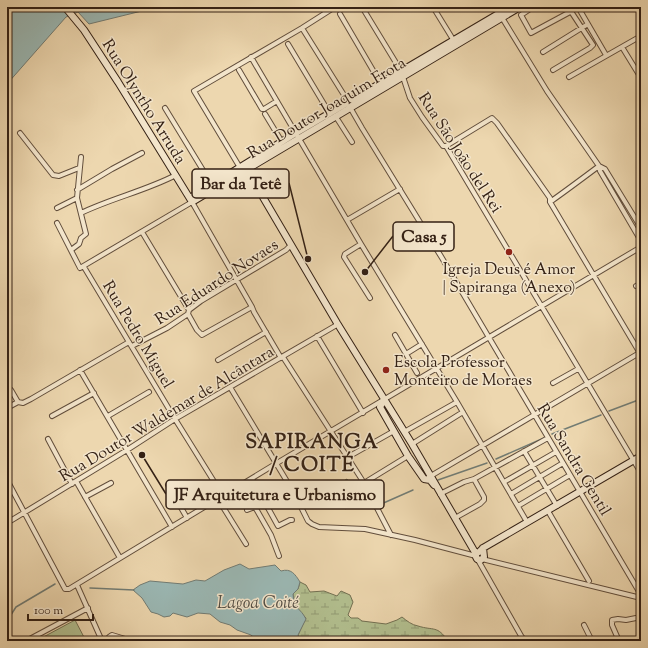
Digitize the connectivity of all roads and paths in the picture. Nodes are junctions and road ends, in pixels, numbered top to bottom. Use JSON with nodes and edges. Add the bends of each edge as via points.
{"nodes":[{"id":1,"x":66,"y":7,"type":"edge"},
{"id":2,"x":335,"y":7,"type":"edge"},
{"id":3,"x":362,"y":7,"type":"edge"},
{"id":4,"x":433,"y":7,"type":"edge"},
{"id":5,"x":520,"y":7,"type":"edge"},
{"id":6,"x":533,"y":7,"type":"edge"},
{"id":7,"x":578,"y":7,"type":"edge"},
{"id":8,"x":508,"y":9,"type":"edge"},
{"id":9,"x":340,"y":14,"type":"dead end"},
{"id":10,"x":501,"y":15,"type":"junction"},
{"id":11,"x":588,"y":24,"type":"junction"},
{"id":12,"x":302,"y":28,"type":"junction"},
{"id":13,"x":582,"y":28,"type":"junction"},
{"id":14,"x":641,"y":36,"type":"edge"},
{"id":15,"x":455,"y":43,"type":"junction"},
{"id":16,"x":288,"y":44,"type":"dead end"},
{"id":17,"x":622,"y":47,"type":"junction"},
{"id":18,"x":543,"y":52,"type":"dead end"},
{"id":19,"x":606,"y":55,"type":"junction"},
{"id":20,"x":251,"y":57,"type":"junction"},
{"id":21,"x":239,"y":70,"type":"dead end"},
{"id":22,"x":553,"y":70,"type":"dead end"},
{"id":23,"x":402,"y":74,"type":"junction"},
{"id":24,"x":569,"y":77,"type":"dead end"},
{"id":25,"x":641,"y":78,"type":"edge"},
{"id":26,"x":381,"y":84,"type":"junction"},
{"id":27,"x":278,"y":101,"type":"junction"},
{"id":28,"x":350,"y":106,"type":"junction"},
{"id":29,"x":165,"y":108,"type":"dead end"},
{"id":30,"x":265,"y":114,"type":"dead end"},
{"id":31,"x":330,"y":114,"type":"junction"},
{"id":32,"x":336,"y":117,"type":"junction"},
{"id":33,"x":20,"y":133,"type":"dead end"},
{"id":34,"x":297,"y":136,"type":"junction"},
{"id":35,"x":282,"y":142,"type":"junction"},
{"id":36,"x":352,"y":142,"type":"dead end"},
{"id":37,"x":446,"y":146,"type":"junction"},
{"id":38,"x":142,"y":153,"type":"dead end"},
{"id":39,"x":81,"y":157,"type":"dead end"},
{"id":40,"x":599,"y":166,"type":"junction"},
{"id":41,"x":79,"y":168,"type":"junction"},
{"id":42,"x":245,"y":168,"type":"junction"},
{"id":43,"x":176,"y":175,"type":"junction"},
{"id":44,"x":213,"y":187,"type":"junction"},
{"id":45,"x":400,"y":189,"type":"junction"},
{"id":46,"x":77,"y":190,"type":"junction"},
{"id":47,"x":77,"y":198,"type":"junction"},
{"id":48,"x":191,"y":200,"type":"junction"},
{"id":49,"x":550,"y":202,"type":"junction"},
{"id":50,"x":57,"y":208,"type":"dead end"},
{"id":51,"x":81,"y":213,"type":"junction"},
{"id":52,"x":347,"y":220,"type":"junction"},
{"id":53,"x":57,"y":223,"type":"dead end"},
{"id":54,"x":641,"y":228,"type":"edge"},
{"id":55,"x":142,"y":232,"type":"junction"},
{"id":56,"x":641,"y":241,"type":"edge"},
{"id":57,"x":361,"y":244,"type":"junction"},
{"id":58,"x":291,"y":246,"type":"junction"},
{"id":59,"x":641,"y":247,"type":"edge"},
{"id":60,"x":71,"y":250,"type":"junction"},
{"id":61,"x":84,"y":267,"type":"junction"},
{"id":62,"x":593,"y":276,"type":"junction"},
{"id":63,"x":237,"y":280,"type":"junction"},
{"id":64,"x":641,"y":283,"type":"edge"},
{"id":65,"x":636,"y":286,"type":"dead end"},
{"id":66,"x":370,"y":298,"type":"dead end"},
{"id":67,"x":252,"y":307,"type":"junction"},
{"id":68,"x":541,"y":307,"type":"junction"},
{"id":69,"x":188,"y":312,"type":"junction"},
{"id":70,"x":338,"y":323,"type":"junction"},
{"id":71,"x":266,"y":332,"type":"junction"},
{"id":72,"x":394,"y":334,"type":"dead end"},
{"id":73,"x":317,"y":336,"type":"junction"},
{"id":74,"x":488,"y":338,"type":"junction"},
{"id":75,"x":129,"y":342,"type":"junction"},
{"id":76,"x":422,"y":344,"type":"junction"},
{"id":77,"x":132,"y":346,"type":"junction"},
{"id":78,"x":640,"y":353,"type":"edge"},
{"id":79,"x":406,"y":354,"type":"junction"},
{"id":80,"x":282,"y":357,"type":"junction"},
{"id":81,"x":218,"y":360,"type":"dead end"},
{"id":82,"x":437,"y":369,"type":"junction"},
{"id":83,"x":578,"y":369,"type":"junction"},
{"id":84,"x":80,"y":370,"type":"junction"},
{"id":85,"x":417,"y":373,"type":"dead end"},
{"id":86,"x":553,"y":383,"type":"dead end"},
{"id":87,"x":587,"y":384,"type":"junction"},
{"id":88,"x":230,"y":387,"type":"junction"},
{"id":89,"x":11,"y":390,"type":"dead end"},
{"id":90,"x":149,"y":392,"type":"dead end"},
{"id":91,"x":94,"y":393,"type":"junction"},
{"id":92,"x":384,"y":400,"type":"junction"},
{"id":93,"x":18,"y":402,"type":"junction"},
{"id":94,"x":458,"y":402,"type":"junction"},
{"id":95,"x":7,"y":408,"type":"edge"},
{"id":96,"x":463,"y":412,"type":"junction"},
{"id":97,"x":363,"y":413,"type":"junction"},
{"id":98,"x":534,"y":415,"type":"junction"},
{"id":99,"x":52,"y":416,"type":"dead end"},
{"id":100,"x":108,"y":416,"type":"junction"},
{"id":101,"x":175,"y":419,"type":"junction"},
{"id":102,"x":394,"y":431,"type":"junction"},
{"id":103,"x":332,"y":432,"type":"junction"},
{"id":104,"x":404,"y":432,"type":"junction"},
{"id":105,"x":548,"y":438,"type":"junction"},
{"id":106,"x":48,"y":439,"type":"dead end"},
{"id":107,"x":412,"y":444,"type":"junction"},
{"id":108,"x":482,"y":446,"type":"junction"},
{"id":109,"x":127,"y":450,"type":"junction"},
{"id":110,"x":524,"y":451,"type":"junction"},
{"id":111,"x":556,"y":452,"type":"junction"},
{"id":112,"x":408,"y":456,"type":"junction"},
{"id":113,"x":641,"y":456,"type":"edge"},
{"id":114,"x":348,"y":457,"type":"junction"},
{"id":115,"x":633,"y":460,"type":"junction"},
{"id":116,"x":277,"y":463,"type":"junction"},
{"id":117,"x":563,"y":463,"type":"junction"},
{"id":118,"x":532,"y":466,"type":"junction"},
{"id":119,"x":494,"y":467,"type":"junction"},
{"id":120,"x":641,"y":474,"type":"edge"},
{"id":121,"x":570,"y":475,"type":"junction"},
{"id":122,"x":539,"y":477,"type":"junction"},
{"id":123,"x":428,"y":478,"type":"junction"},
{"id":124,"x":252,"y":479,"type":"junction"},
{"id":125,"x":474,"y":479,"type":"junction"},
{"id":126,"x":7,"y":480,"type":"edge"},
{"id":127,"x":504,"y":482,"type":"junction"},
{"id":128,"x":74,"y":483,"type":"junction"},
{"id":129,"x":110,"y":483,"type":"dead end"},
{"id":130,"x":364,"y":483,"type":"junction"},
{"id":131,"x":168,"y":485,"type":"dead end"},
{"id":132,"x":546,"y":489,"type":"junction"},
{"id":133,"x":580,"y":492,"type":"junction"},
{"id":134,"x":440,"y":494,"type":"junction"},
{"id":135,"x":511,"y":494,"type":"junction"},
{"id":136,"x":223,"y":496,"type":"junction"},
{"id":137,"x":85,"y":497,"type":"junction"},
{"id":138,"x":218,"y":499,"type":"junction"},
{"id":139,"x":280,"y":500,"type":"dead end"},
{"id":140,"x":518,"y":506,"type":"junction"},
{"id":141,"x":557,"y":506,"type":"junction"},
{"id":142,"x":268,"y":508,"type":"junction"},
{"id":143,"x":247,"y":510,"type":"dead end"},
{"id":144,"x":548,"y":511,"type":"junction"},
{"id":145,"x":24,"y":513,"type":"junction"},
{"id":146,"x":260,"y":515,"type":"junction"},
{"id":147,"x":187,"y":518,"type":"junction"},
{"id":148,"x":455,"y":518,"type":"junction"},
{"id":149,"x":292,"y":520,"type":"dead end"},
{"id":150,"x":527,"y":522,"type":"junction"},
{"id":151,"x":7,"y":523,"type":"edge"},
{"id":152,"x":172,"y":527,"type":"junction"},
{"id":153,"x":391,"y":535,"type":"junction"},
{"id":154,"x":246,"y":544,"type":"dead end"},
{"id":155,"x":279,"y":556,"type":"dead end"},
{"id":156,"x":479,"y":556,"type":"junction"},
{"id":157,"x":120,"y":558,"type":"junction"},
{"id":158,"x":589,"y":581,"type":"dead end"},
{"id":159,"x":77,"y":585,"type":"junction"},
{"id":160,"x":641,"y":595,"type":"edge"},
{"id":161,"x":641,"y":598,"type":"edge"},
{"id":162,"x":88,"y":608,"type":"junction"},
{"id":163,"x":641,"y":617,"type":"edge"},
{"id":164,"x":584,"y":625,"type":"dead end"},
{"id":165,"x":523,"y":639,"type":"edge"},
{"id":166,"x":26,"y":641,"type":"edge"},
{"id":167,"x":102,"y":641,"type":"edge"},
{"id":168,"x":109,"y":641,"type":"edge"},
{"id":169,"x":132,"y":641,"type":"edge"},
{"id":170,"x":214,"y":641,"type":"edge"},
{"id":171,"x":221,"y":641,"type":"edge"},
{"id":172,"x":515,"y":641,"type":"edge"},
{"id":173,"x":592,"y":641,"type":"edge"},
{"id":174,"x":619,"y":641,"type":"edge"}],
"edges":[{"from":1,"to":43,"type":"street","name":"Rua Olyntho Arruda","via":[[84,30]]},
{"from":2,"to":12,"type":"street"},
{"from":3,"to":23,"type":"street","name":"Rua São João del Rei"},
{"from":4,"to":15,"type":"street"},
{"from":5,"to":8,"type":"street","name":"Rua Doutor Joaquim Frota"},
{"from":6,"to":13,"type":"street","via":[[521,15],[531,33],[568,12],[572,13]]},
{"from":7,"to":11,"type":"street"},
{"from":8,"to":10,"type":"street","name":"Rua Doutor Joaquim Frota"},
{"from":9,"to":26,"type":"street"},
{"from":10,"to":15,"type":"street","name":"Rua Doutor Joaquim Frota"},
{"from":10,"to":40,"type":"street","via":[[547,91]]},
{"from":11,"to":13,"type":"street"},
{"from":11,"to":19,"type":"street"},
{"from":12,"to":20,"type":"street"},
{"from":12,"to":28,"type":"street","name":"Rua Sandra Gentil"},
{"from":13,"to":18,"type":"street"},
{"from":13,"to":22,"type":"street","via":[[593,46]]},
{"from":14,"to":17,"type":"street"},
{"from":15,"to":23,"type":"street","name":"Rua Doutor Joaquim Frota"},
{"from":16,"to":31,"type":"street"},
{"from":17,"to":19,"type":"street"},
{"from":17,"to":25,"type":"street"},
{"from":19,"to":24,"type":"street"},
{"from":20,"to":27,"type":"street"},
{"from":20,"to":42,"type":"street","via":[[194,91],[240,166]]},
{"from":21,"to":27,"type":"street","via":[[262,109]]},
{"from":23,"to":26,"type":"street","name":"Rua Doutor Joaquim Frota"},
{"from":23,"to":28,"type":"street","name":"Rua Doutor Joaquim Frota"},
{"from":23,"to":37,"type":"street","name":"Rua São João del Rei","via":[[410,98],[443,146]]},
{"from":26,"to":28,"type":"street","name":"Rua Doutor Joaquim Frota"},
{"from":27,"to":34,"type":"street"},
{"from":28,"to":31,"type":"street","name":"Rua Doutor Joaquim Frota"},
{"from":28,"to":32,"type":"street","name":"Rua Doutor Joaquim Frota"},
{"from":28,"to":45,"type":"street","name":"Rua Sandra Gentil"},
{"from":29,"to":44,"type":"street"},
{"from":30,"to":35,"type":"street"},
{"from":31,"to":34,"type":"street","name":"Rua Doutor Joaquim Frota"},
{"from":32,"to":34,"type":"street","name":"Rua Doutor Joaquim Frota"},
{"from":32,"to":36,"type":"street"},
{"from":33,"to":41,"type":"street","via":[[53,175],[59,176]]},
{"from":34,"to":35,"type":"street","name":"Rua Doutor Joaquim Frota"},
{"from":34,"to":42,"type":"street","name":"Rua Doutor Joaquim Frota"},
{"from":34,"to":52,"type":"street"},
{"from":35,"to":42,"type":"street","name":"Rua Doutor Joaquim Frota"},
{"from":37,"to":49,"type":"street","via":[[492,118],[550,198]]},
{"from":37,"to":68,"type":"street","name":"Rua São João del Rei"},
{"from":38,"to":46,"type":"street"},
{"from":39,"to":41,"type":"street"},
{"from":40,"to":49,"type":"street"},
{"from":40,"to":54,"type":"street","via":[[605,169]]},
{"from":40,"to":56,"type":"street"},
{"from":41,"to":46,"type":"street"},
{"from":42,"to":44,"type":"street","name":"Rua Doutor Joaquim Frota"},
{"from":42,"to":58,"type":"street"},
{"from":43,"to":48,"type":"street","name":"Rua Olyntho Arruda"},
{"from":43,"to":51,"type":"street"},
{"from":44,"to":48,"type":"street","name":"Rua Doutor Joaquim Frota"},
{"from":45,"to":52,"type":"street"},
{"from":45,"to":74,"type":"street","name":"Rua Sandra Gentil"},
{"from":46,"to":47,"type":"street"},
{"from":47,"to":50,"type":"street"},
{"from":47,"to":51,"type":"street"},
{"from":48,"to":55,"type":"street","name":"Rua Doutor Joaquim Frota"},
{"from":48,"to":63,"type":"street","name":"Rua Olyntho Arruda"},
{"from":49,"to":62,"type":"street"},
{"from":51,"to":60,"type":"street","via":[[86,234]]},
{"from":52,"to":57,"type":"street"},
{"from":53,"to":60,"type":"street"},
{"from":55,"to":61,"type":"street","name":"Rua Doutor Joaquim Frota"},
{"from":55,"to":69,"type":"street"},
{"from":57,"to":66,"type":"street","via":[[344,257]]},
{"from":57,"to":76,"type":"street"},
{"from":58,"to":63,"type":"street","name":"Rua Eduardo Novaes"},
{"from":58,"to":70,"type":"street"},
{"from":59,"to":62,"type":"street"},
{"from":60,"to":61,"type":"street","name":"Rua Pedro Miguel","via":[[80,268]]},
{"from":61,"to":75,"type":"street","name":"Rua Pedro Miguel"},
{"from":62,"to":68,"type":"street"},
{"from":62,"to":78,"type":"street"},
{"from":63,"to":67,"type":"street","name":"Rua Olyntho Arruda"},
{"from":63,"to":69,"type":"street","name":"Rua Eduardo Novaes","via":[[201,301]]},
{"from":64,"to":65,"type":"street"},
{"from":67,"to":69,"type":"street","via":[[202,334],[197,330]]},
{"from":67,"to":71,"type":"street","name":"Rua Olyntho Arruda"},
{"from":68,"to":74,"type":"street"},
{"from":68,"to":83,"type":"street","name":"Rua São João del Rei"},
{"from":69,"to":77,"type":"street","name":"Rua Eduardo Novaes","via":[[166,328]]},
{"from":70,"to":73,"type":"street","name":"Rua Doutor Waldemar de Alcântara"},
{"from":70,"to":92,"type":"street"},
{"from":71,"to":80,"type":"street","name":"Rua Olyntho Arruda"},
{"from":71,"to":81,"type":"street"},
{"from":72,"to":79,"type":"street"},
{"from":73,"to":80,"type":"street","name":"Rua Doutor Waldemar de Alcântara"},
{"from":73,"to":97,"type":"street"},
{"from":74,"to":82,"type":"street"},
{"from":74,"to":98,"type":"street","name":"Rua Sandra Gentil"},
{"from":75,"to":77,"type":"street","name":"Rua Pedro Miguel"},
{"from":75,"to":84,"type":"street"},
{"from":76,"to":79,"type":"street"},
{"from":76,"to":82,"type":"street"},
{"from":77,"to":101,"type":"street","name":"Rua Pedro Miguel"},
{"from":78,"to":87,"type":"street"},
{"from":79,"to":85,"type":"street"},
{"from":80,"to":88,"type":"street","name":"Rua Doutor Waldemar de Alcântara"},
{"from":80,"to":103,"type":"street","name":"Rua Olyntho Arruda"},
{"from":82,"to":92,"type":"street"},
{"from":82,"to":94,"type":"street"},
{"from":83,"to":86,"type":"street"},
{"from":83,"to":87,"type":"street","name":"Rua São João del Rei"},
{"from":84,"to":91,"type":"street"},
{"from":84,"to":93,"type":"street","via":[[31,399],[23,403]]},
{"from":87,"to":98,"type":"street"},
{"from":87,"to":115,"type":"street","name":"Rua São João del Rei"},
{"from":88,"to":101,"type":"street","name":"Rua Doutor Waldemar de Alcântara"},
{"from":88,"to":116,"type":"street"},
{"from":89,"to":93,"type":"street"},
{"from":90,"to":100,"type":"street"},
{"from":91,"to":99,"type":"street"},
{"from":91,"to":100,"type":"street"},
{"from":92,"to":97,"type":"street"},
{"from":92,"to":102,"type":"street","via":[[380,407]]},
{"from":92,"to":104,"type":"street"},
{"from":93,"to":95,"type":"street"},
{"from":94,"to":96,"type":"street"},
{"from":94,"to":104,"type":"street"},
{"from":96,"to":107,"type":"street"},
{"from":96,"to":108,"type":"street"},
{"from":97,"to":103,"type":"street"},
{"from":98,"to":105,"type":"street","name":"Rua Sandra Gentil"},
{"from":98,"to":108,"type":"street"},
{"from":100,"to":109,"type":"street"},
{"from":101,"to":109,"type":"street","name":"Rua Doutor Waldemar de Alcântara"},
{"from":101,"to":136,"type":"street","name":"Rua Pedro Miguel"},
{"from":102,"to":112,"type":"street"},
{"from":102,"to":114,"type":"street"},
{"from":103,"to":114,"type":"street","name":"Rua Olyntho Arruda"},
{"from":103,"to":116,"type":"street"},
{"from":104,"to":107,"type":"street"},
{"from":105,"to":110,"type":"street"},
{"from":105,"to":111,"type":"street","name":"Rua Sandra Gentil"},
{"from":106,"to":128,"type":"street"},
{"from":107,"to":123,"type":"street"},
{"from":108,"to":119,"type":"street"},
{"from":108,"to":123,"type":"street"},
{"from":109,"to":128,"type":"street","name":"Rua Doutor Waldemar de Alcântara"},
{"from":109,"to":152,"type":"street"},
{"from":110,"to":118,"type":"street"},
{"from":110,"to":119,"type":"street"},
{"from":111,"to":117,"type":"street","name":"Rua Sandra Gentil"},
{"from":111,"to":118,"type":"street"},
{"from":112,"to":123,"type":"street"},
{"from":112,"to":130,"type":"street"},
{"from":113,"to":115,"type":"street"},
{"from":114,"to":130,"type":"street","name":"Rua Olyntho Arruda"},
{"from":115,"to":120,"type":"street","name":"Rua São João del Rei"},
{"from":115,"to":133,"type":"street"},
{"from":116,"to":124,"type":"street"},
{"from":116,"to":153,"type":"street","via":[[312,524],[319,527],[365,529]]},
{"from":117,"to":121,"type":"street","name":"Rua Sandra Gentil"},
{"from":117,"to":122,"type":"street"},
{"from":118,"to":122,"type":"street"},
{"from":118,"to":127,"type":"street"},
{"from":119,"to":125,"type":"street"},
{"from":119,"to":127,"type":"street"},
{"from":121,"to":132,"type":"street"},
{"from":121,"to":133,"type":"street","name":"Rua Sandra Gentil"},
{"from":122,"to":132,"type":"street"},
{"from":122,"to":135,"type":"street"},
{"from":123,"to":134,"type":"street"},
{"from":124,"to":136,"type":"street"},
{"from":124,"to":142,"type":"street"},
{"from":125,"to":134,"type":"street"},
{"from":125,"to":148,"type":"street","via":[[484,500]]},
{"from":126,"to":145,"type":"street"},
{"from":127,"to":135,"type":"street"},
{"from":128,"to":137,"type":"street"},
{"from":128,"to":145,"type":"street","name":"Rua Doutor Waldemar de Alcântara"},
{"from":129,"to":137,"type":"street"},
{"from":130,"to":153,"type":"street","name":"Rua Olyntho Arruda"},
{"from":131,"to":147,"type":"street"},
{"from":132,"to":140,"type":"street"},
{"from":132,"to":141,"type":"street"},
{"from":133,"to":141,"type":"street"},
{"from":133,"to":160,"type":"street","name":"Rua Sandra Gentil"},
{"from":134,"to":148,"type":"street"},
{"from":135,"to":140,"type":"street"},
{"from":136,"to":138,"type":"street"},
{"from":137,"to":157,"type":"street"},
{"from":138,"to":147,"type":"street"},
{"from":138,"to":154,"type":"street"},
{"from":139,"to":142,"type":"street"},
{"from":140,"to":150,"type":"street"},
{"from":141,"to":144,"type":"street"},
{"from":142,"to":146,"type":"street"},
{"from":142,"to":149,"type":"street","via":[[278,526]]},
{"from":143,"to":146,"type":"street","via":[[255,508]]},
{"from":144,"to":150,"type":"street"},
{"from":144,"to":158,"type":"street"},
{"from":145,"to":151,"type":"street","name":"Rua Doutor Waldemar de Alcântara"},
{"from":145,"to":159,"type":"street","via":[[65,589],[69,590]]},
{"from":146,"to":155,"type":"street"},
{"from":147,"to":152,"type":"street"},
{"from":148,"to":156,"type":"street"},
{"from":150,"to":156,"type":"street"},
{"from":152,"to":157,"type":"street"},
{"from":153,"to":156,"type":"street"},
{"from":156,"to":161,"type":"street"},
{"from":156,"to":165,"type":"street"},
{"from":157,"to":159,"type":"street"},
{"from":159,"to":162,"type":"street"},
{"from":162,"to":166,"type":"street"},
{"from":162,"to":167,"type":"street"},
{"from":163,"to":174,"type":"street","via":[[612,620]]},
{"from":164,"to":173,"type":"street"},
{"from":165,"to":172,"type":"street"},
{"from":168,"to":169,"type":"street","via":[[112,635]]},
{"from":170,"to":171,"type":"street"}]}
